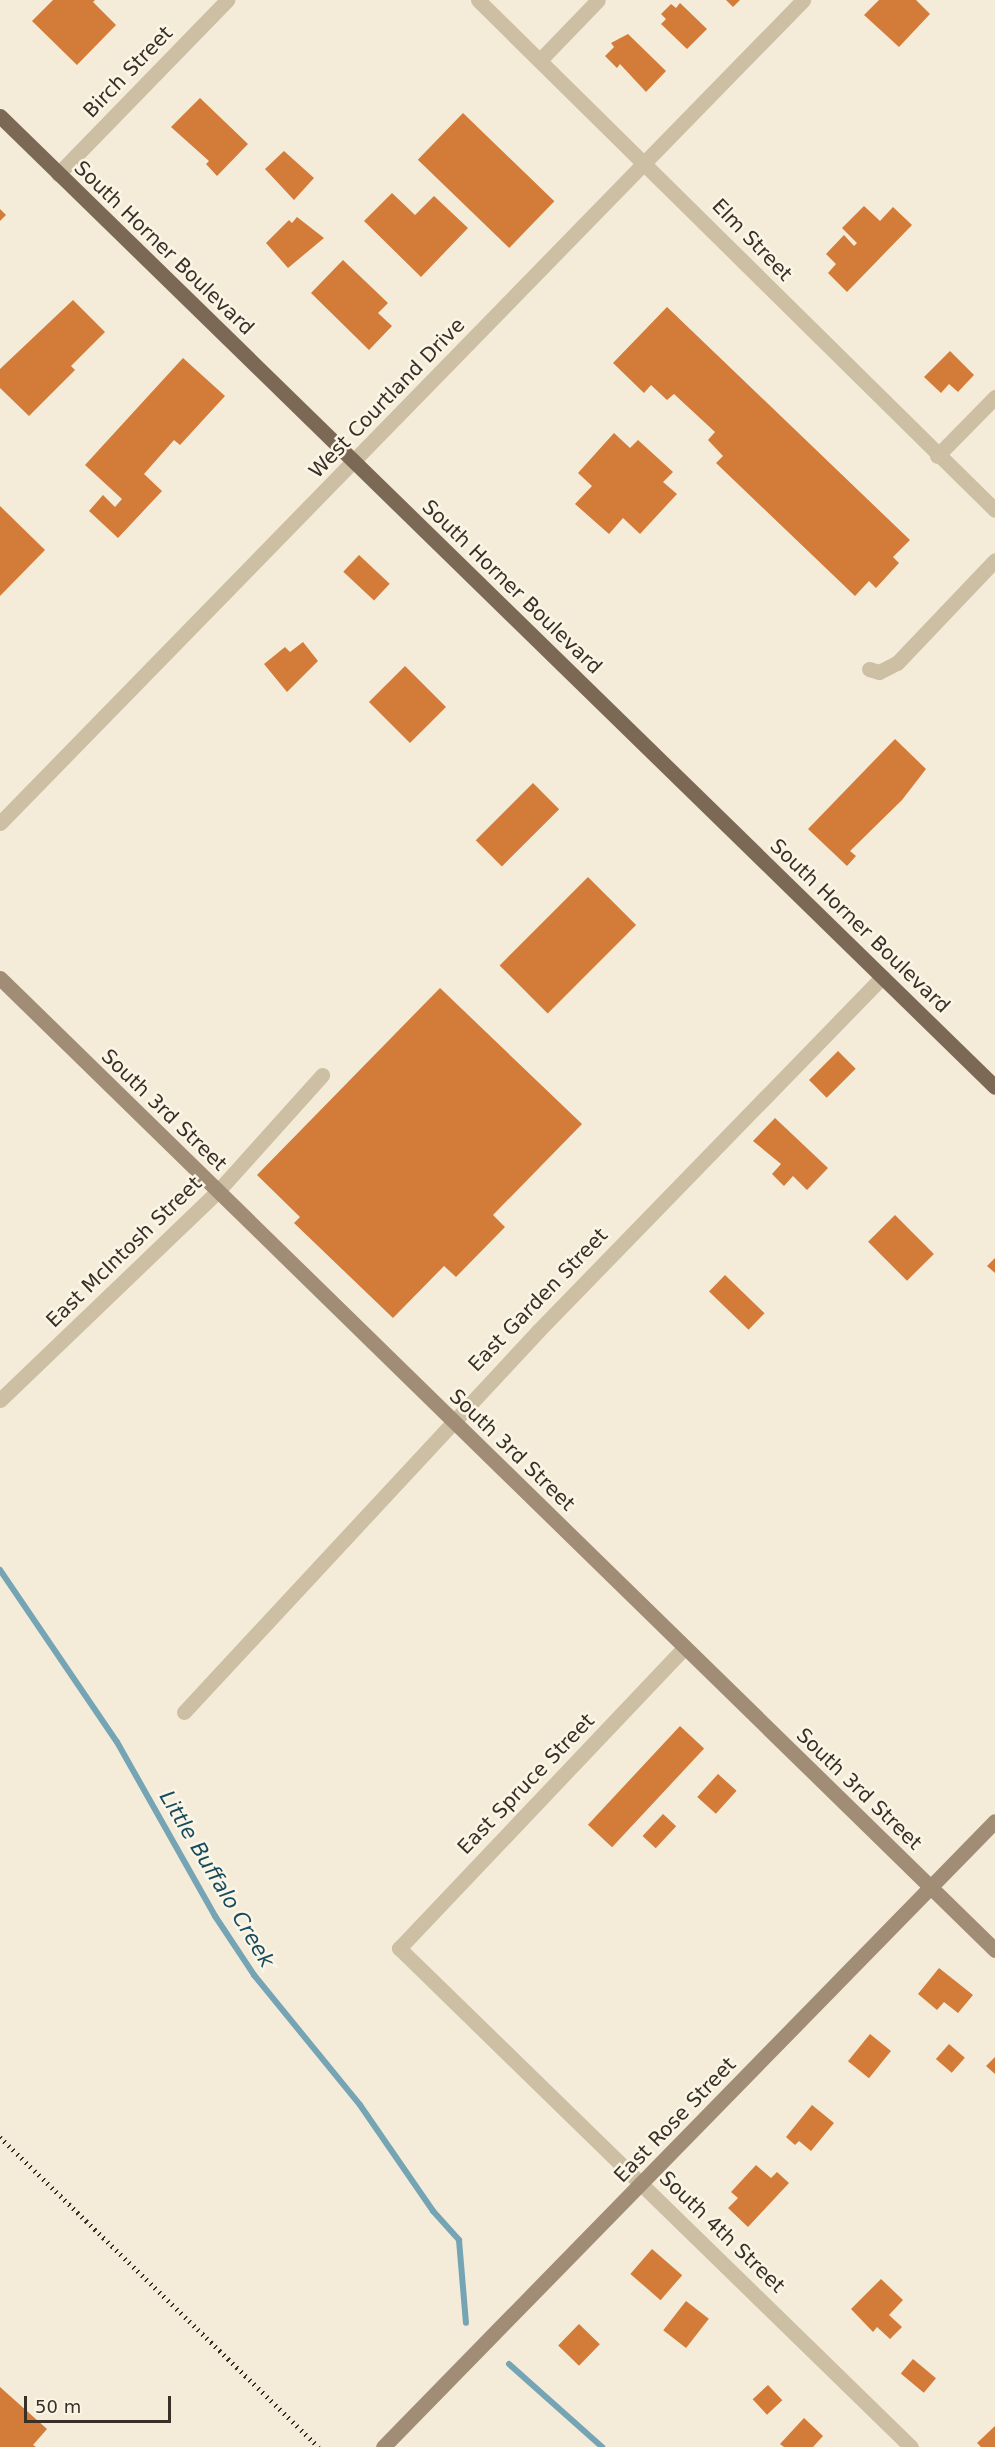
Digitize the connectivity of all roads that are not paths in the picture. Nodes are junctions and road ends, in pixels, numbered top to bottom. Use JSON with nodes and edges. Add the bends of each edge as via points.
{"nodes":[{"id":1,"x":227,"y":0,"type":"edge"},
{"id":2,"x":478,"y":0,"type":"edge"},
{"id":3,"x":598,"y":0,"type":"edge"},
{"id":4,"x":802,"y":0,"type":"edge"},
{"id":5,"x":540,"y":60,"type":"junction"},
{"id":6,"x":0,"y":116,"type":"edge"},
{"id":7,"x":647,"y":163,"type":"junction"},
{"id":8,"x":58,"y":174,"type":"junction"},
{"id":9,"x":995,"y":397,"type":"edge"},
{"id":10,"x":938,"y":456,"type":"junction"},
{"id":11,"x":353,"y":462,"type":"junction"},
{"id":12,"x":995,"y":510,"type":"edge"},
{"id":13,"x":995,"y":560,"type":"edge"},
{"id":14,"x":869,"y":669,"type":"dead end"},
{"id":15,"x":0,"y":823,"type":"edge"},
{"id":16,"x":882,"y":977,"type":"junction"},
{"id":17,"x":0,"y":978,"type":"edge"},
{"id":18,"x":322,"y":1075,"type":"dead end"},
{"id":19,"x":995,"y":1087,"type":"edge"},
{"id":20,"x":218,"y":1191,"type":"junction"},
{"id":21,"x":0,"y":1400,"type":"edge"},
{"id":22,"x":452,"y":1421,"type":"junction"},
{"id":23,"x":684,"y":1648,"type":"junction"},
{"id":24,"x":184,"y":1712,"type":"dead end"},
{"id":25,"x":995,"y":1821,"type":"edge"},
{"id":26,"x":930,"y":1887,"type":"junction"},
{"id":27,"x":399,"y":1948,"type":"joint"},
{"id":28,"x":995,"y":1950,"type":"edge"},
{"id":29,"x":642,"y":2184,"type":"junction"},
{"id":30,"x":382,"y":2447,"type":"edge"},
{"id":31,"x":911,"y":2447,"type":"edge"}],
"edges":[{"from":1,"to":8,"type":"street","name":"Birch Street"},
{"from":2,"to":5,"type":"street","name":"Elm Street"},
{"from":3,"to":5,"type":"street"},
{"from":4,"to":7,"type":"street","name":"West Courtland Drive"},
{"from":5,"to":7,"type":"street","name":"Elm Street"},
{"from":6,"to":8,"type":"main road","name":"South Horner Boulevard"},
{"from":7,"to":10,"type":"street","name":"Elm Street"},
{"from":7,"to":11,"type":"street","name":"West Courtland Drive"},
{"from":8,"to":11,"type":"main road","name":"South Horner Boulevard"},
{"from":9,"to":10,"type":"street"},
{"from":10,"to":12,"type":"street","name":"Elm Street"},
{"from":11,"to":15,"type":"street","name":"West Courtland Drive"},
{"from":11,"to":16,"type":"main road","name":"South Horner Boulevard"},
{"from":13,"to":14,"type":"street","via":[[897,663],[879,672]]},
{"from":16,"to":19,"type":"main road","name":"South Horner Boulevard"},
{"from":16,"to":22,"type":"street","name":"East Garden Street"},
{"from":17,"to":20,"type":"street","name":"South 3rd Street"},
{"from":18,"to":20,"type":"street","name":"East McIntosh Street"},
{"from":20,"to":21,"type":"street","name":"East McIntosh Street"},
{"from":20,"to":22,"type":"street","name":"South 3rd Street"},
{"from":22,"to":23,"type":"street","name":"South 3rd Street"},
{"from":22,"to":24,"type":"street","name":"East Garden Street"},
{"from":23,"to":26,"type":"street","name":"South 3rd Street"},
{"from":23,"to":27,"type":"street","name":"East Spruce Street"},
{"from":25,"to":26,"type":"street","name":"East Rose Street"},
{"from":26,"to":28,"type":"street","name":"South 3rd Street"},
{"from":26,"to":29,"type":"street","name":"East Rose Street"},
{"from":27,"to":29,"type":"street","name":"South 4th Street"},
{"from":29,"to":30,"type":"street","name":"East Rose Street"},
{"from":29,"to":31,"type":"street","name":"South 4th Street"}]}
